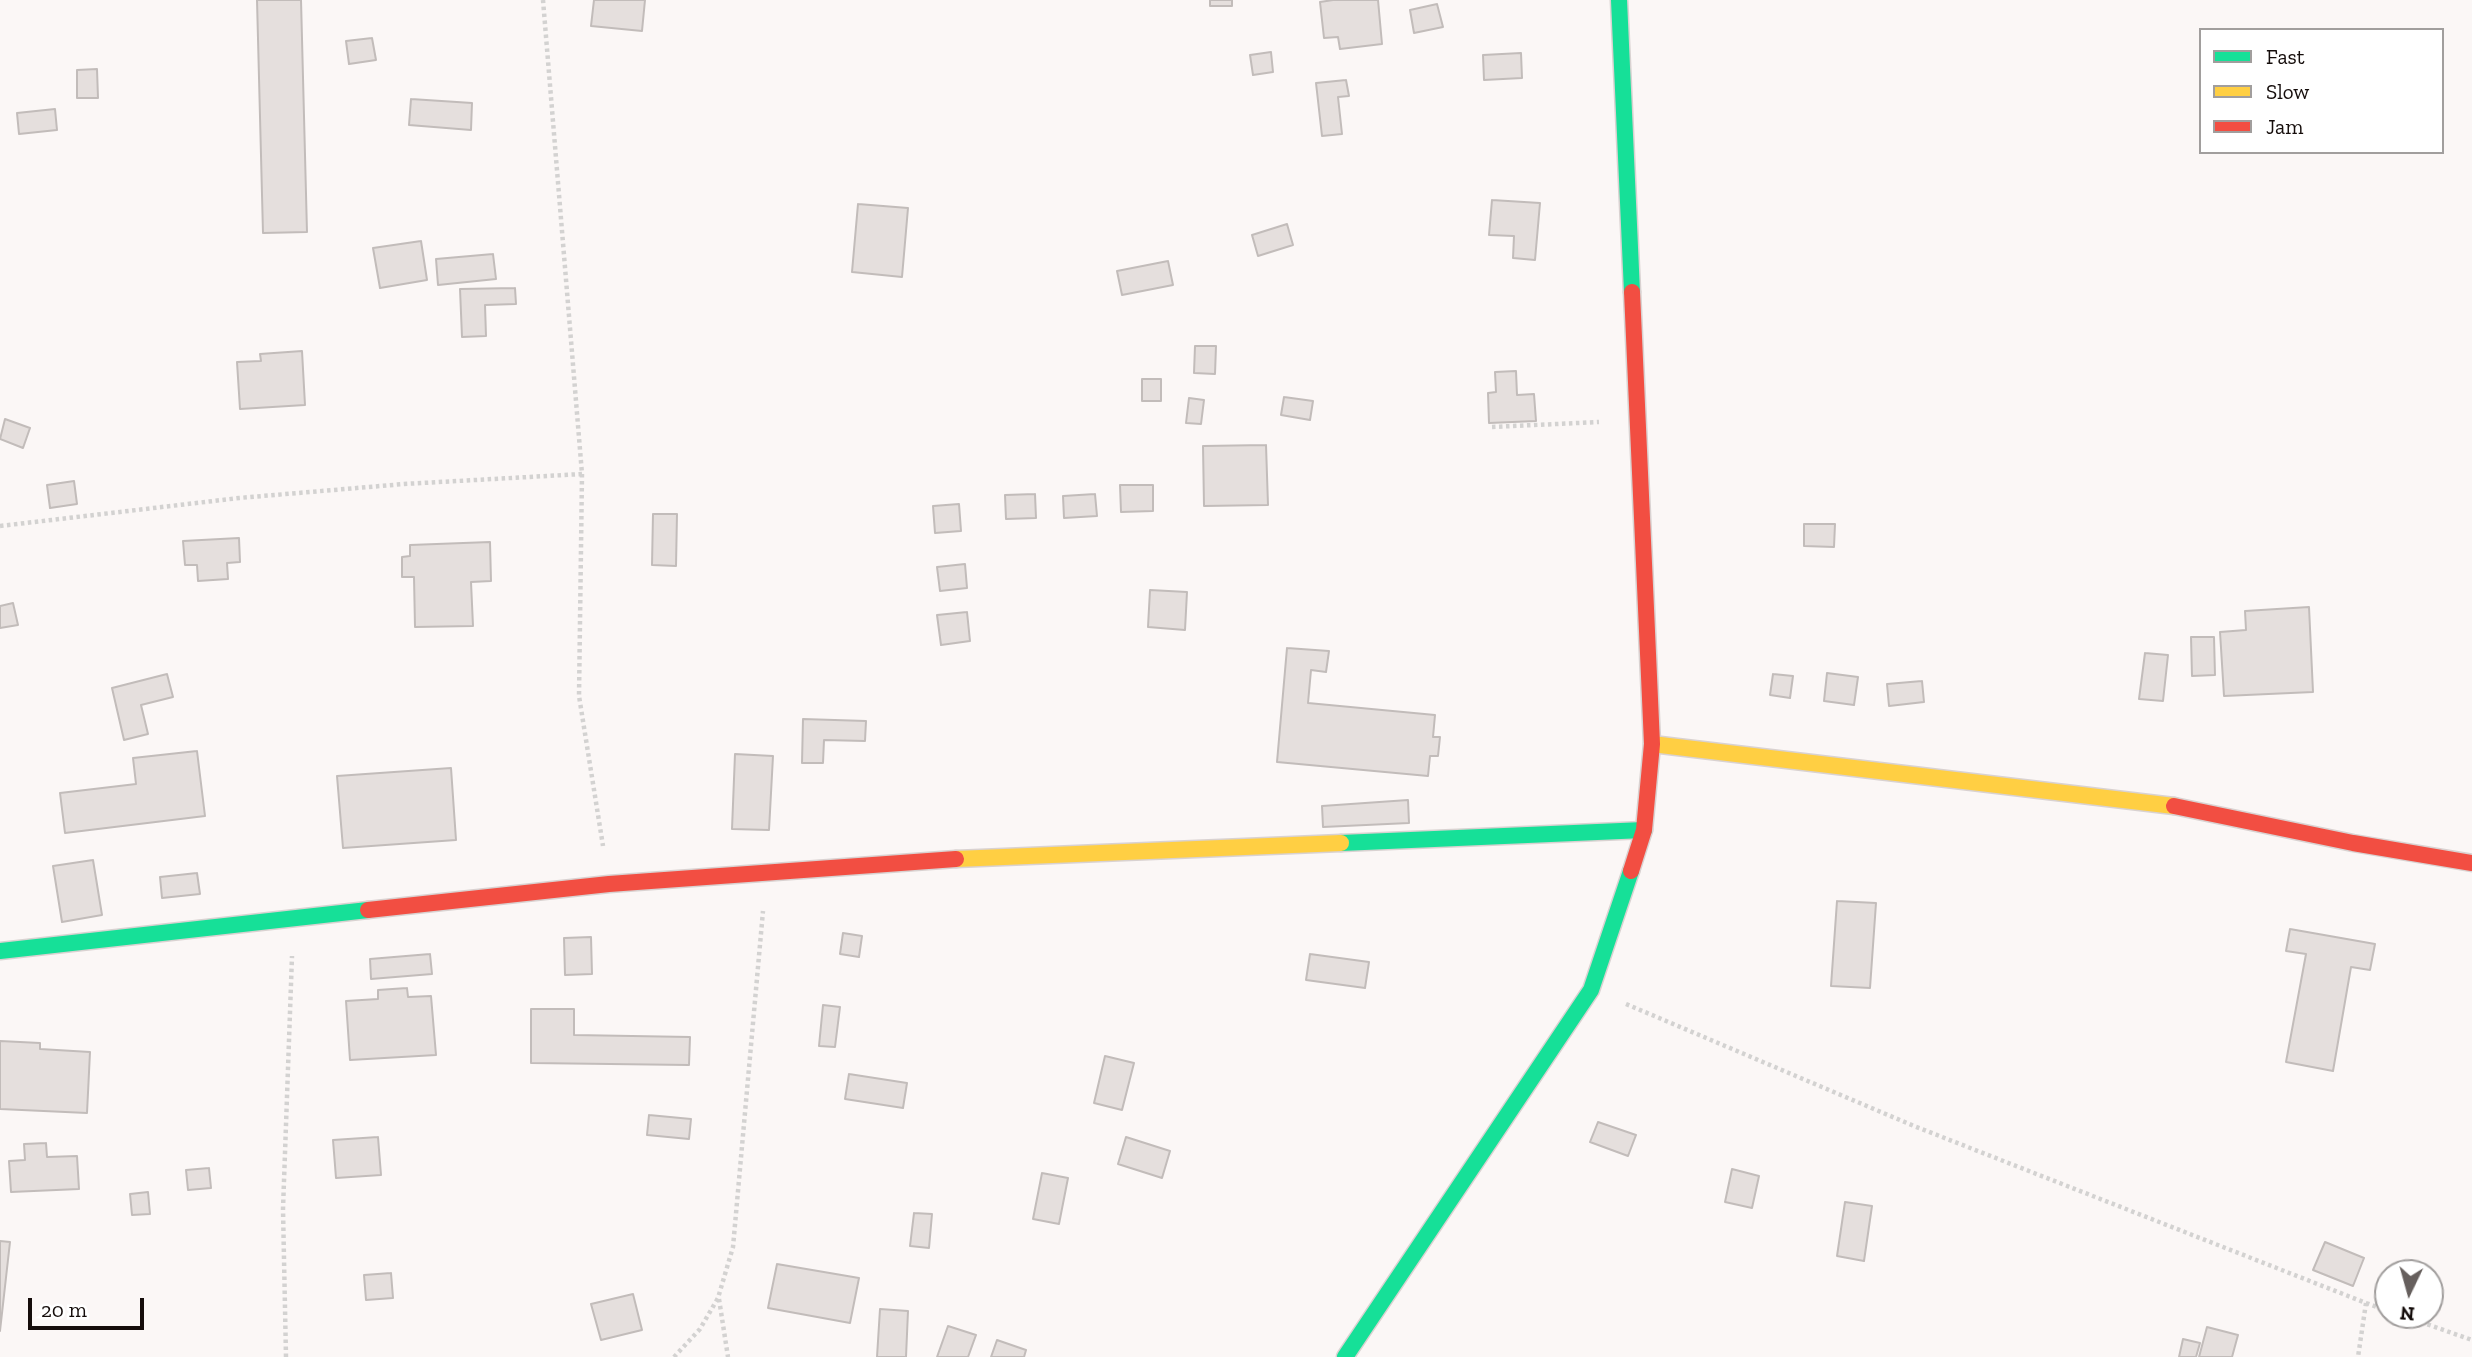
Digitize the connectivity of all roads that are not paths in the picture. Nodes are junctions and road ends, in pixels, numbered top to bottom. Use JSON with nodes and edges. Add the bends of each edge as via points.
{"nodes":[{"id":1,"x":1619,"y":0,"type":"edge"},
{"id":2,"x":1652,"y":744,"type":"junction"},
{"id":3,"x":1644,"y":830,"type":"junction"},
{"id":4,"x":2472,"y":863,"type":"edge"},
{"id":5,"x":0,"y":951,"type":"edge"},
{"id":6,"x":1345,"y":1357,"type":"edge"}],
"edges":[{"from":1,"to":2,"type":"street"},
{"from":2,"to":3,"type":"street"},
{"from":2,"to":4,"type":"street","via":[[2157,803]]},
{"from":3,"to":5,"type":"street","via":[[885,862],[609,884]]},
{"from":3,"to":6,"type":"street","via":[[1591,990]]}]}
